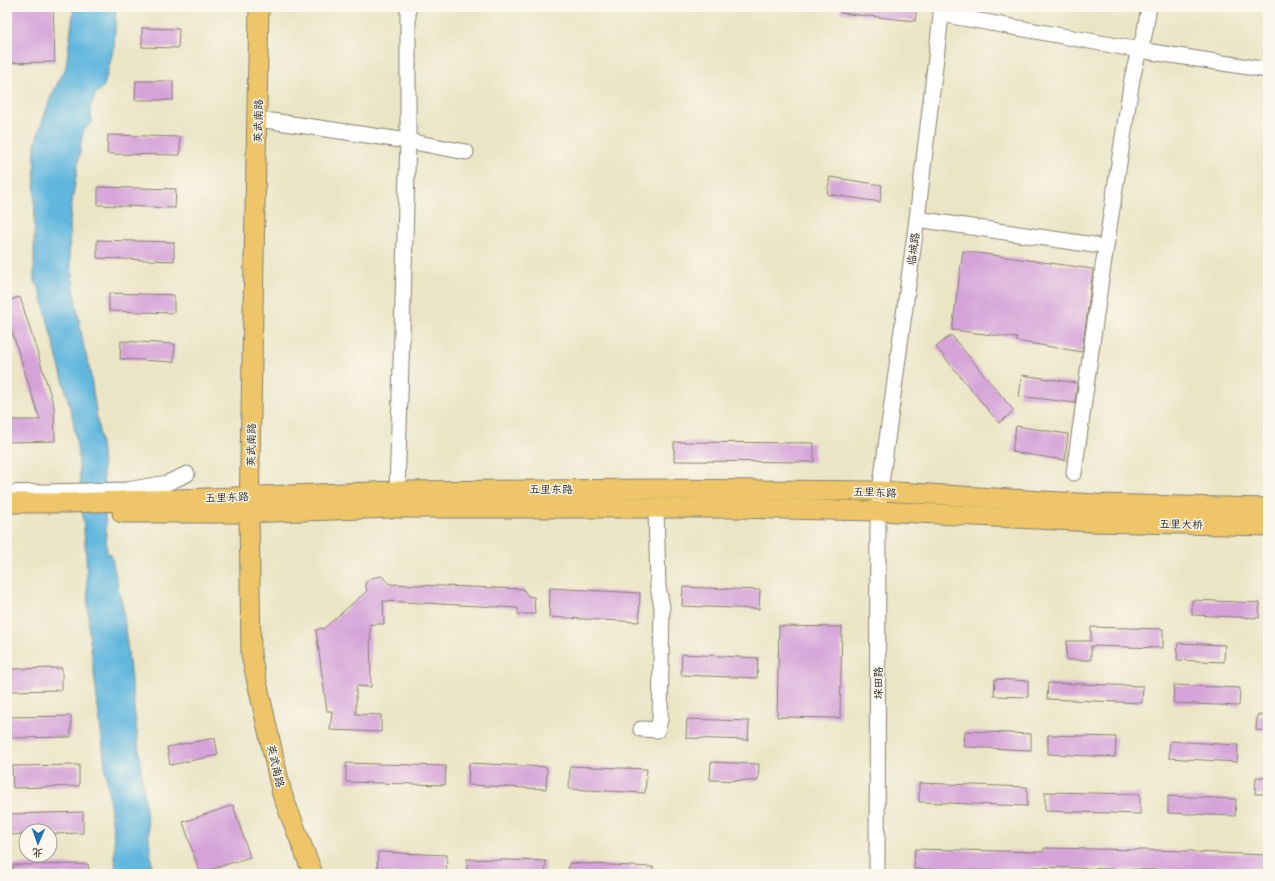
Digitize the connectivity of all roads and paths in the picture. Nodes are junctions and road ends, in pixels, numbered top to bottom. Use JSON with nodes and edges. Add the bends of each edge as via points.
{"nodes":[{"id":1,"x":247,"y":7,"type":"edge"},
{"id":2,"x":259,"y":7,"type":"edge"},
{"id":3,"x":408,"y":7,"type":"edge"},
{"id":4,"x":1149,"y":7,"type":"edge"},
{"id":5,"x":942,"y":10,"type":"edge"},
{"id":6,"x":1138,"y":50,"type":"junction"},
{"id":7,"x":1268,"y":70,"type":"edge"},
{"id":8,"x":258,"y":119,"type":"junction"},
{"id":9,"x":408,"y":141,"type":"junction"},
{"id":10,"x":466,"y":152,"type":"dead end"},
{"id":11,"x":917,"y":219,"type":"junction"},
{"id":12,"x":1094,"y":245,"type":"dead end"},
{"id":13,"x":1074,"y":473,"type":"dead end"},
{"id":14,"x":187,"y":474,"type":"dead end"},
{"id":15,"x":397,"y":490,"type":"junction"},
{"id":16,"x":880,"y":491,"type":"junction"},
{"id":17,"x":7,"y":493,"type":"edge"},
{"id":18,"x":134,"y":501,"type":"junction"},
{"id":19,"x":69,"y":503,"type":"junction"},
{"id":20,"x":7,"y":504,"type":"edge"},
{"id":21,"x":244,"y":504,"type":"junction"},
{"id":22,"x":656,"y":508,"type":"junction"},
{"id":23,"x":1268,"y":508,"type":"edge"},
{"id":24,"x":878,"y":511,"type":"junction"},
{"id":25,"x":1094,"y":513,"type":"junction"},
{"id":26,"x":7,"y":516,"type":"edge"},
{"id":27,"x":1268,"y":526,"type":"edge"},
{"id":28,"x":641,"y":729,"type":"dead end"},
{"id":29,"x":300,"y":874,"type":"edge"},
{"id":30,"x":313,"y":874,"type":"edge"},
{"id":31,"x":877,"y":874,"type":"edge"}],
"edges":[{"from":1,"to":21,"type":"main road","name":"英武南路"},
{"from":2,"to":8,"type":"main road","name":"英武南路"},
{"from":3,"to":9,"type":"street"},
{"from":4,"to":6,"type":"street","via":[[1144,36]]},
{"from":5,"to":6,"type":"street"},
{"from":5,"to":11,"type":"street","name":"临城路"},
{"from":6,"to":7,"type":"street"},
{"from":6,"to":13,"type":"street","via":[[1100,286]]},
{"from":8,"to":9,"type":"street"},
{"from":8,"to":21,"type":"main road","name":"英武南路"},
{"from":9,"to":10,"type":"street"},
{"from":9,"to":15,"type":"street"},
{"from":11,"to":12,"type":"street"},
{"from":11,"to":16,"type":"street","name":"临城路"},
{"from":14,"to":18,"type":"street"},
{"from":15,"to":16,"type":"main road","name":"五里东路"},
{"from":15,"to":21,"type":"main road","name":"五里东路"},
{"from":16,"to":24,"type":"street","name":"垛田路"},
{"from":16,"to":25,"type":"main road","name":"五里东路"},
{"from":17,"to":19,"type":"street"},
{"from":18,"to":19,"type":"main road","name":"五里东路"},
{"from":18,"to":21,"type":"main road","name":"五里东路"},
{"from":19,"to":20,"type":"main road","name":"五里东路"},
{"from":19,"to":26,"type":"main road","name":"五里东路"},
{"from":21,"to":22,"type":"main road","name":"五里东路","via":[[395,508]]},
{"from":21,"to":29,"type":"main road","name":"英武南路","via":[[242,657],[270,797]]},
{"from":21,"to":30,"type":"main road","name":"英武南路","via":[[251,655],[282,794]]},
{"from":22,"to":24,"type":"main road","name":"五里东路"},
{"from":22,"to":28,"type":"street","via":[[658,587],[662,607],[660,720],[657,730]]},
{"from":23,"to":25,"type":"main road","name":"五里大桥"},
{"from":24,"to":25,"type":"main road","name":"五里东路"},
{"from":24,"to":31,"type":"street","name":"垛田路"},
{"from":25,"to":27,"type":"main road","name":"五里大桥"}]}
